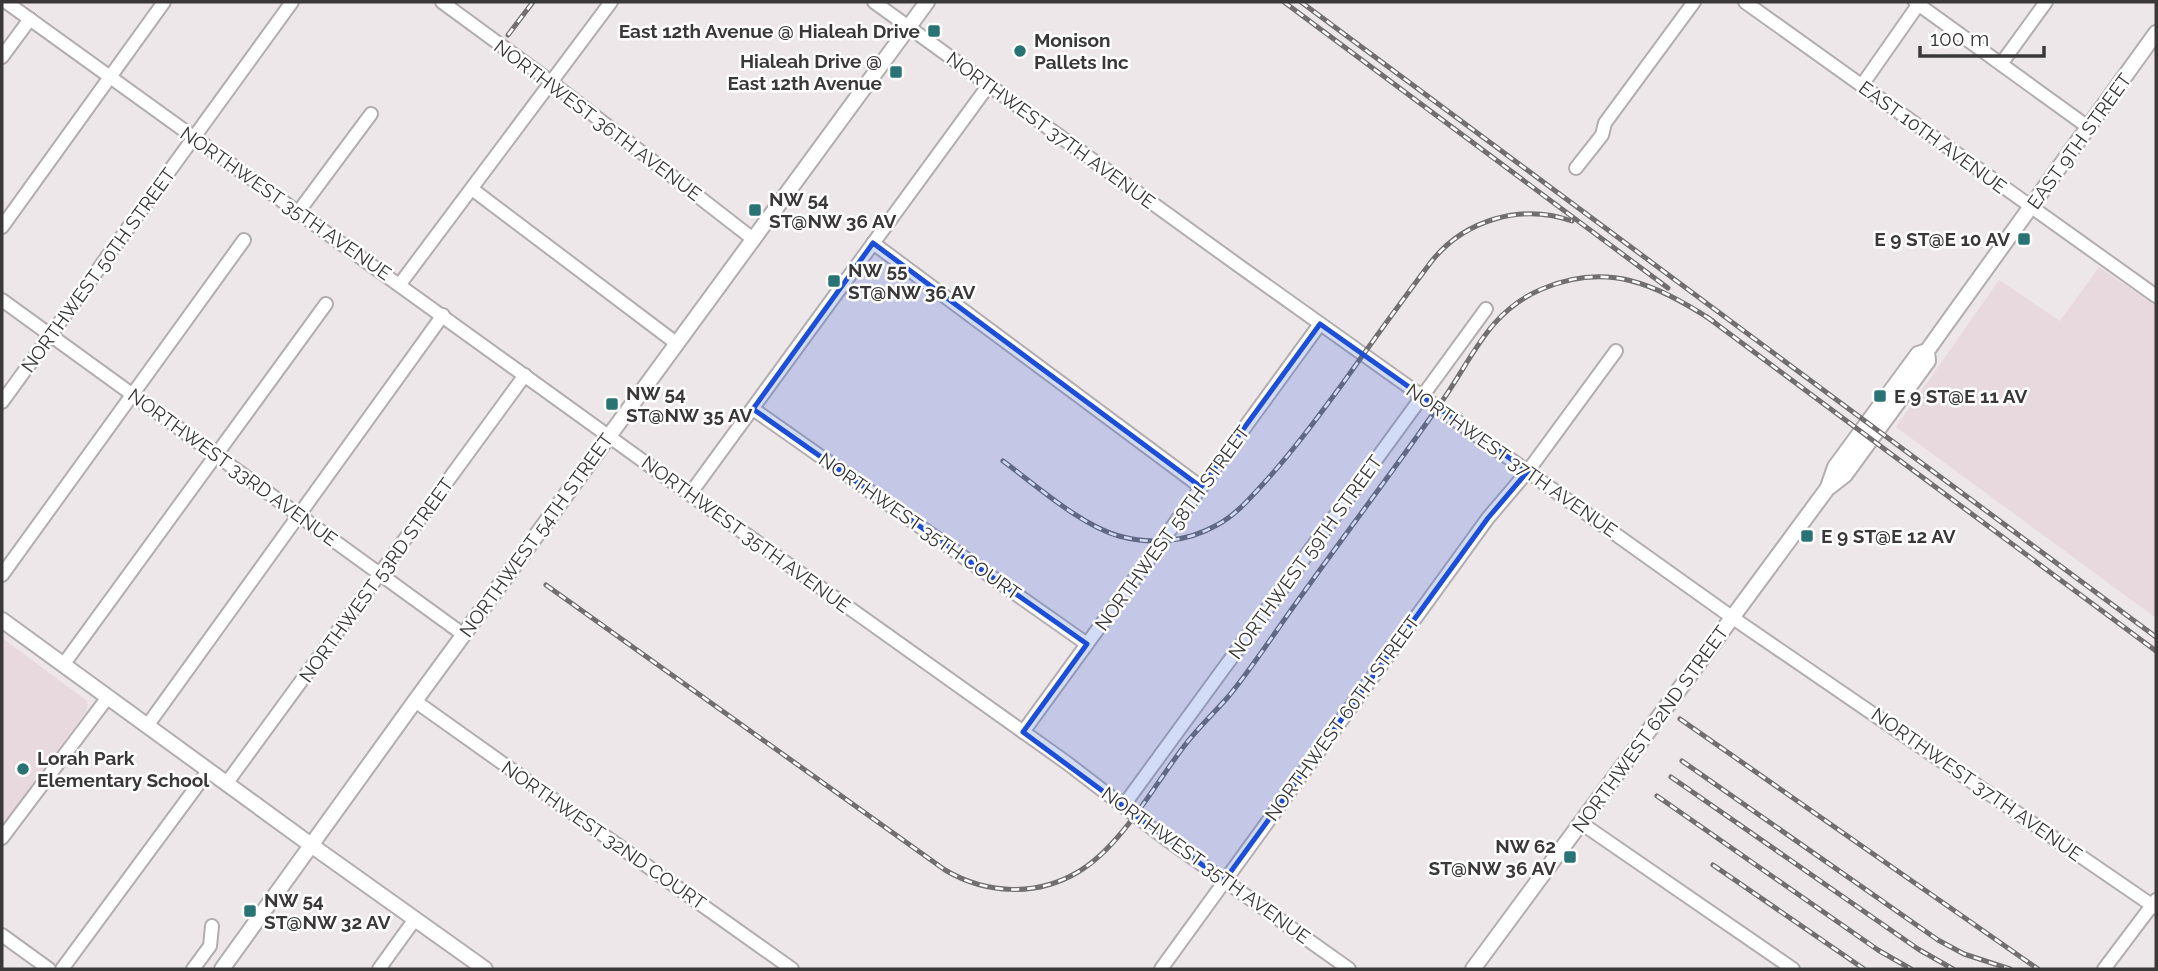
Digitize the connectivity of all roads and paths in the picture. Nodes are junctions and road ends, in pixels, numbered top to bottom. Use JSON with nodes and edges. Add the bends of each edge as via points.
{"nodes":[{"id":1,"x":6,"y":2,"type":"edge"},
{"id":2,"x":164,"y":2,"type":"edge"},
{"id":3,"x":292,"y":2,"type":"edge"},
{"id":4,"x":442,"y":2,"type":"edge"},
{"id":5,"x":611,"y":2,"type":"edge"},
{"id":6,"x":874,"y":2,"type":"edge"},
{"id":7,"x":927,"y":2,"type":"edge"},
{"id":8,"x":1694,"y":2,"type":"edge"},
{"id":9,"x":1745,"y":2,"type":"edge"},
{"id":10,"x":2046,"y":2,"type":"edge"},
{"id":11,"x":1917,"y":3,"type":"edge"},
{"id":12,"x":30,"y":19,"type":"junction"},
{"id":13,"x":909,"y":27,"type":"junction"},
{"id":14,"x":2156,"y":33,"type":"edge"},
{"id":15,"x":2,"y":57,"type":"edge"},
{"id":16,"x":2001,"y":64,"type":"junction"},
{"id":17,"x":108,"y":76,"type":"junction"},
{"id":18,"x":551,"y":82,"type":"junction"},
{"id":19,"x":1862,"y":85,"type":"junction"},
{"id":20,"x":988,"y":86,"type":"junction"},
{"id":21,"x":371,"y":114,"type":"dead end"},
{"id":22,"x":2088,"y":127,"type":"junction"},
{"id":23,"x":194,"y":138,"type":"junction"},
{"id":24,"x":1576,"y":168,"type":"dead end"},
{"id":25,"x":472,"y":189,"type":"junction"},
{"id":26,"x":2031,"y":208,"type":"junction"},
{"id":27,"x":299,"y":211,"type":"junction"},
{"id":28,"x":2,"y":227,"type":"edge"},
{"id":29,"x":753,"y":239,"type":"junction"},
{"id":30,"x":244,"y":240,"type":"dead end"},
{"id":31,"x":873,"y":243,"type":"junction"},
{"id":32,"x":400,"y":284,"type":"junction"},
{"id":33,"x":2156,"y":296,"type":"edge"},
{"id":34,"x":2,"y":300,"type":"edge"},
{"id":35,"x":326,"y":304,"type":"dead end"},
{"id":36,"x":1486,"y":310,"type":"dead end"},
{"id":37,"x":443,"y":315,"type":"junction"},
{"id":38,"x":1320,"y":324,"type":"junction"},
{"id":39,"x":51,"y":334,"type":"junction"},
{"id":40,"x":676,"y":343,"type":"junction"},
{"id":41,"x":1616,"y":351,"type":"dead end"},
{"id":42,"x":525,"y":375,"type":"junction"},
{"id":43,"x":134,"y":395,"type":"junction"},
{"id":44,"x":1422,"y":397,"type":"junction"},
{"id":45,"x":2,"y":402,"type":"edge"},
{"id":46,"x":753,"y":409,"type":"junction"},
{"id":47,"x":609,"y":435,"type":"junction"},
{"id":48,"x":1867,"y":435,"type":"joint"},
{"id":49,"x":216,"y":455,"type":"junction"},
{"id":50,"x":1528,"y":471,"type":"junction"},
{"id":51,"x":1201,"y":487,"type":"junction"},
{"id":52,"x":690,"y":494,"type":"junction"},
{"id":53,"x":298,"y":516,"type":"junction"},
{"id":54,"x":2,"y":575,"type":"edge"},
{"id":55,"x":381,"y":575,"type":"junction"},
{"id":56,"x":1732,"y":618,"type":"junction"},
{"id":57,"x":2,"y":620,"type":"edge"},
{"id":58,"x":464,"y":635,"type":"junction"},
{"id":59,"x":1087,"y":644,"type":"junction"},
{"id":60,"x":64,"y":665,"type":"junction"},
{"id":61,"x":108,"y":697,"type":"junction"},
{"id":62,"x":415,"y":701,"type":"junction"},
{"id":63,"x":147,"y":726,"type":"junction"},
{"id":64,"x":1023,"y":732,"type":"junction"},
{"id":65,"x":208,"y":771,"type":"junction"},
{"id":66,"x":226,"y":784,"type":"junction"},
{"id":67,"x":1124,"y":805,"type":"junction"},
{"id":68,"x":1581,"y":823,"type":"junction"},
{"id":69,"x":2,"y":838,"type":"edge"},
{"id":70,"x":311,"y":845,"type":"junction"},
{"id":71,"x":1224,"y":881,"type":"junction"},
{"id":72,"x":2155,"y":904,"type":"edge"},
{"id":73,"x":415,"y":919,"type":"junction"},
{"id":74,"x":212,"y":926,"type":"dead end"},
{"id":75,"x":2,"y":935,"type":"edge"},
{"id":76,"x":49,"y":969,"type":"edge"},
{"id":77,"x":62,"y":969,"type":"edge"},
{"id":78,"x":193,"y":969,"type":"edge"},
{"id":79,"x":222,"y":969,"type":"edge"},
{"id":80,"x":379,"y":969,"type":"edge"},
{"id":81,"x":485,"y":969,"type":"edge"},
{"id":82,"x":792,"y":969,"type":"edge"},
{"id":83,"x":1161,"y":969,"type":"edge"},
{"id":84,"x":1349,"y":969,"type":"edge"},
{"id":85,"x":1473,"y":969,"type":"edge"},
{"id":86,"x":1793,"y":969,"type":"edge"},
{"id":87,"x":2104,"y":969,"type":"edge"}],
"edges":[{"from":1,"to":12,"type":"street","name":"NORTHWEST 35TH AVENUE"},
{"from":2,"to":17,"type":"street"},
{"from":3,"to":23,"type":"street","name":"NORTHWEST 50TH STREET"},
{"from":4,"to":18,"type":"street","name":"NORTHWEST 36TH AVENUE"},
{"from":5,"to":18,"type":"street"},
{"from":6,"to":13,"type":"street","name":"NORTHWEST 37TH AVENUE"},
{"from":7,"to":13,"type":"main road","name":"NORTHWEST 54TH STREET"},
{"from":8,"to":24,"type":"street"},
{"from":9,"to":19,"type":"street","name":"EAST 10TH AVENUE"},
{"from":10,"to":16,"type":"street"},
{"from":11,"to":16,"type":"street"},
{"from":11,"to":19,"type":"street"},
{"from":12,"to":15,"type":"street"},
{"from":12,"to":17,"type":"street","name":"NORTHWEST 35TH AVENUE"},
{"from":13,"to":20,"type":"street","name":"NORTHWEST 37TH AVENUE"},
{"from":13,"to":29,"type":"main road","name":"NORTHWEST 54TH STREET"},
{"from":14,"to":22,"type":"main road","name":"EAST 9TH STREET"},
{"from":16,"to":22,"type":"street"},
{"from":17,"to":23,"type":"street","name":"NORTHWEST 35TH AVENUE"},
{"from":17,"to":28,"type":"street"},
{"from":18,"to":25,"type":"street"},
{"from":18,"to":29,"type":"street","name":"NORTHWEST 36TH AVENUE"},
{"from":19,"to":26,"type":"street","name":"EAST 10TH AVENUE"},
{"from":20,"to":31,"type":"street"},
{"from":20,"to":38,"type":"street","name":"NORTHWEST 37TH AVENUE"},
{"from":21,"to":27,"type":"street"},
{"from":22,"to":26,"type":"main road","name":"EAST 9TH STREET"},
{"from":23,"to":27,"type":"street","name":"NORTHWEST 35TH AVENUE"},
{"from":23,"to":39,"type":"street","name":"NORTHWEST 50TH STREET"},
{"from":25,"to":32,"type":"street"},
{"from":25,"to":40,"type":"street"},
{"from":26,"to":33,"type":"street","name":"EAST 10TH AVENUE"},
{"from":26,"to":48,"type":"main road","name":"EAST 9TH STREET","via":[[1927,351],[1918,354]]},
{"from":27,"to":32,"type":"street","name":"NORTHWEST 35TH AVENUE"},
{"from":29,"to":40,"type":"main road","name":"NORTHWEST 54TH STREET"},
{"from":30,"to":43,"type":"street"},
{"from":31,"to":46,"type":"street"},
{"from":31,"to":51,"type":"street"},
{"from":32,"to":37,"type":"street","name":"NORTHWEST 35TH AVENUE"},
{"from":34,"to":39,"type":"street","name":"NORTHWEST 33RD AVENUE"},
{"from":35,"to":49,"type":"street"},
{"from":36,"to":44,"type":"street","name":"NORTHWEST 59TH STREET"},
{"from":37,"to":42,"type":"street","name":"NORTHWEST 35TH AVENUE"},
{"from":37,"to":53,"type":"street"},
{"from":38,"to":44,"type":"street","name":"NORTHWEST 37TH AVENUE"},
{"from":38,"to":51,"type":"street","name":"NORTHWEST 58TH STREET"},
{"from":39,"to":43,"type":"street","name":"NORTHWEST 33RD AVENUE"},
{"from":39,"to":45,"type":"street","name":"NORTHWEST 50TH STREET"},
{"from":40,"to":47,"type":"main road","name":"NORTHWEST 54TH STREET"},
{"from":41,"to":50,"type":"street","name":"NORTHWEST 60TH STREET"},
{"from":42,"to":47,"type":"street","name":"NORTHWEST 35TH AVENUE"},
{"from":42,"to":55,"type":"street","name":"NORTHWEST 53RD STREET"},
{"from":43,"to":49,"type":"street","name":"NORTHWEST 33RD AVENUE"},
{"from":43,"to":54,"type":"street"},
{"from":44,"to":50,"type":"street","name":"NORTHWEST 37TH AVENUE"},
{"from":44,"to":67,"type":"street","name":"NORTHWEST 59TH STREET"},
{"from":46,"to":52,"type":"street"},
{"from":46,"to":59,"type":"street","name":"NORTHWEST 35TH COURT"},
{"from":47,"to":52,"type":"street","name":"NORTHWEST 35TH AVENUE"},
{"from":47,"to":58,"type":"main road","name":"NORTHWEST 54TH STREET"},
{"from":48,"to":56,"type":"main road","name":"NORTHWEST 62ND STREET","via":[[1835,467],[1827,489]]},
{"from":49,"to":53,"type":"street","name":"NORTHWEST 33RD AVENUE"},
{"from":49,"to":60,"type":"street"},
{"from":50,"to":56,"type":"street","name":"NORTHWEST 37TH AVENUE"},
{"from":50,"to":71,"type":"street","name":"NORTHWEST 60TH STREET","via":[[1488,517]]},
{"from":51,"to":59,"type":"street","name":"NORTHWEST 58TH STREET"},
{"from":52,"to":64,"type":"street","name":"NORTHWEST 35TH AVENUE"},
{"from":53,"to":55,"type":"street","name":"NORTHWEST 33RD AVENUE"},
{"from":53,"to":63,"type":"street"},
{"from":55,"to":58,"type":"street","name":"NORTHWEST 33RD AVENUE"},
{"from":55,"to":66,"type":"street","name":"NORTHWEST 53RD STREET"},
{"from":56,"to":68,"type":"main road","name":"NORTHWEST 62ND STREET"},
{"from":56,"to":72,"type":"street","name":"NORTHWEST 37TH AVENUE"},
{"from":57,"to":60,"type":"main road"},
{"from":58,"to":62,"type":"main road","name":"NORTHWEST 54TH STREET"},
{"from":59,"to":64,"type":"street","name":"NORTHWEST 58TH STREET"},
{"from":60,"to":61,"type":"main road"},
{"from":61,"to":63,"type":"main road"},
{"from":61,"to":69,"type":"street"},
{"from":62,"to":70,"type":"main road","name":"NORTHWEST 54TH STREET"},
{"from":62,"to":82,"type":"street","name":"NORTHWEST 32ND COURT"},
{"from":63,"to":65,"type":"main road"},
{"from":64,"to":67,"type":"street","name":"NORTHWEST 35TH AVENUE"},
{"from":65,"to":66,"type":"main road"},
{"from":65,"to":77,"type":"street"},
{"from":66,"to":70,"type":"main road"},
{"from":67,"to":71,"type":"street","name":"NORTHWEST 35TH AVENUE"},
{"from":68,"to":85,"type":"main road","name":"NORTHWEST 62ND STREET"},
{"from":68,"to":86,"type":"street"},
{"from":70,"to":73,"type":"main road"},
{"from":70,"to":79,"type":"main road","name":"NORTHWEST 54TH STREET"},
{"from":71,"to":83,"type":"street","name":"NORTHWEST 60TH STREET"},
{"from":71,"to":84,"type":"street","name":"NORTHWEST 35TH AVENUE"},
{"from":72,"to":87,"type":"street"},
{"from":73,"to":80,"type":"street"},
{"from":73,"to":81,"type":"main road"},
{"from":74,"to":78,"type":"street","via":[[211,946]]},
{"from":75,"to":76,"type":"street"}]}
